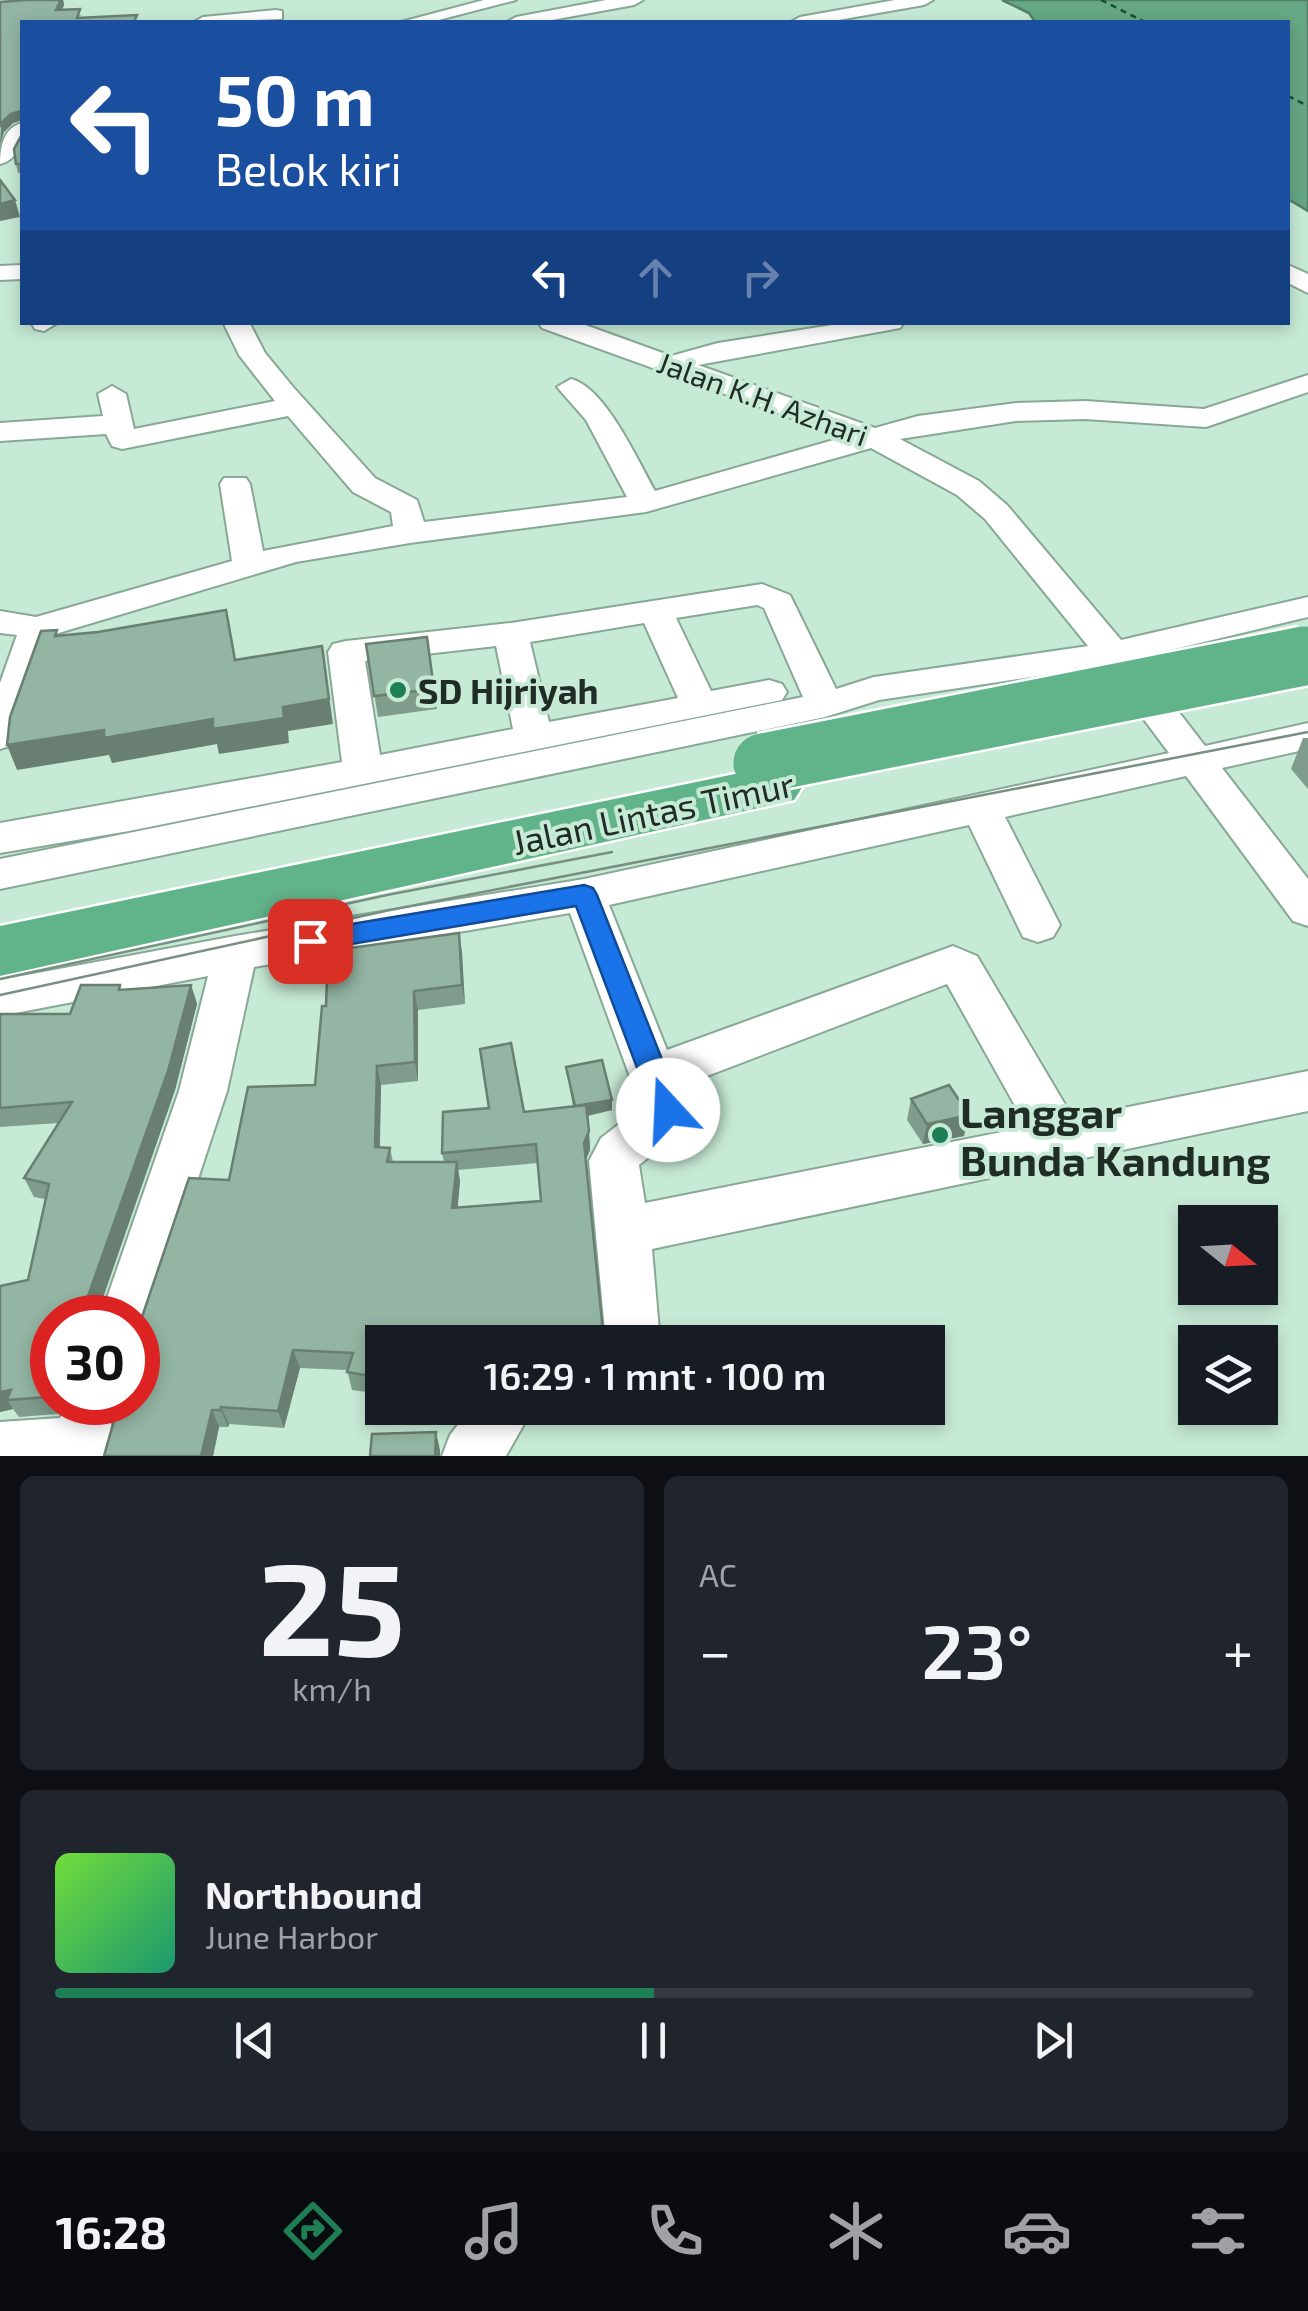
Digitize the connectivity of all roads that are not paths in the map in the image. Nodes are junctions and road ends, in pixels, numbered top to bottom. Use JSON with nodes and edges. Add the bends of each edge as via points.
{"nodes":[{"id":1,"x":259,"y":0,"type":"edge"},
{"id":2,"x":502,"y":0,"type":"edge"},
{"id":3,"x":634,"y":0,"type":"edge"},
{"id":4,"x":924,"y":0,"type":"edge"},
{"id":5,"x":280,"y":19,"type":"edge"},
{"id":6,"x":254,"y":20,"type":"edge"},
{"id":7,"x":429,"y":20,"type":"edge"},
{"id":8,"x":527,"y":20,"type":"edge"},
{"id":9,"x":811,"y":20,"type":"edge"},
{"id":10,"x":238,"y":325,"type":"edge"},
{"id":11,"x":560,"y":325,"type":"edge"},
{"id":12,"x":876,"y":325,"type":"edge"},
{"id":13,"x":672,"y":364,"type":"junction"},
{"id":14,"x":1308,"y":383,"type":"edge"},
{"id":15,"x":571,"y":387,"type":"dead end"},
{"id":16,"x":112,"y":394,"type":"dead end"},
{"id":17,"x":294,"y":406,"type":"junction"},
{"id":18,"x":119,"y":424,"type":"junction"},
{"id":19,"x":0,"y":432,"type":"edge"},
{"id":20,"x":875,"y":438,"type":"junction"},
{"id":21,"x":235,"y":484,"type":"dead end"},
{"id":22,"x":646,"y":503,"type":"junction"},
{"id":23,"x":410,"y":532,"type":"junction"},
{"id":24,"x":249,"y":565,"type":"junction"},
{"id":25,"x":1308,"y":608,"type":"edge"},
{"id":26,"x":656,"y":612,"type":"junction"},
{"id":27,"x":0,"y":622,"type":"edge"},
{"id":28,"x":511,"y":634,"type":"junction"},
{"id":29,"x":33,"y":640,"type":"junction"},
{"id":30,"x":1113,"y":653,"type":"junction"},
{"id":31,"x":1308,"y":655,"type":"edge"},
{"id":32,"x":1308,"y":678,"type":"edge"},
{"id":33,"x":820,"y":694,"type":"junction"},
{"id":34,"x":699,"y":704,"type":"junction"},
{"id":35,"x":0,"y":736,"type":"edge"},
{"id":36,"x":1308,"y":736,"type":"edge"},
{"id":37,"x":534,"y":737,"type":"junction"},
{"id":38,"x":1197,"y":759,"type":"junction"},
{"id":39,"x":363,"y":772,"type":"junction"},
{"id":40,"x":769,"y":775,"type":"junction"},
{"id":41,"x":980,"y":807,"type":"junction"},
{"id":42,"x":0,"y":838,"type":"edge"},
{"id":43,"x":0,"y":874,"type":"edge"},
{"id":44,"x":1301,"y":889,"type":"edge"},
{"id":45,"x":584,"y":895,"type":"junction"},
{"id":46,"x":0,"y":919,"type":"edge"},
{"id":47,"x":1038,"y":925,"type":"dead end"},
{"id":48,"x":0,"y":951,"type":"edge"},
{"id":49,"x":235,"y":953,"type":"junction"},
{"id":50,"x":0,"y":998,"type":"edge"},
{"id":51,"x":656,"y":1075,"type":"junction"},
{"id":52,"x":1308,"y":1092,"type":"edge"},
{"id":53,"x":1061,"y":1142,"type":"junction"},
{"id":54,"x":624,"y":1231,"type":"junction"},
{"id":55,"x":135,"y":1295,"type":"edge"},
{"id":56,"x":632,"y":1325,"type":"edge"},
{"id":57,"x":87,"y":1425,"type":"edge"},
{"id":58,"x":494,"y":1425,"type":"edge"},
{"id":59,"x":0,"y":1452,"type":"edge"},
{"id":60,"x":471,"y":1456,"type":"edge"}],
"edges":[{"from":1,"to":5,"type":"street"},
{"from":2,"to":7,"type":"street"},
{"from":3,"to":8,"type":"street"},
{"from":4,"to":9,"type":"street"},
{"from":5,"to":6,"type":"street"},
{"from":10,"to":17,"type":"street"},
{"from":11,"to":13,"type":"street","name":"Jalan K.H. Azhari"},
{"from":12,"to":13,"type":"street"},
{"from":13,"to":20,"type":"street","name":"Jalan K.H. Azhari"},
{"from":14,"to":20,"type":"street","via":[[1206,418],[1016,412]]},
{"from":15,"to":22,"type":"street","via":[[598,416]]},
{"from":16,"to":18,"type":"street"},
{"from":17,"to":18,"type":"street","via":[[122,440]]},
{"from":17,"to":23,"type":"street","via":[[364,485],[404,505]]},
{"from":18,"to":19,"type":"street"},
{"from":20,"to":22,"type":"street"},
{"from":20,"to":30,"type":"street","name":"Jalan K.H. Azhari","via":[[968,488],[996,512]]},
{"from":21,"to":24,"type":"street"},
{"from":22,"to":23,"type":"street"},
{"from":23,"to":24,"type":"street"},
{"from":24,"to":29,"type":"street"},
{"from":25,"to":30,"type":"street"},
{"from":26,"to":28,"type":"street"},
{"from":26,"to":33,"type":"street","via":[[773,596]]},
{"from":26,"to":34,"type":"street"},
{"from":27,"to":29,"type":"street"},
{"from":28,"to":37,"type":"street"},
{"from":28,"to":39,"type":"street","via":[[346,652]]},
{"from":29,"to":35,"type":"street"},
{"from":30,"to":33,"type":"street"},
{"from":30,"to":38,"type":"street","name":"Jalan K.H. Azhari"},
{"from":31,"to":40,"type":"highway","name":"Jalan Lintas Timur","bridge":true},
{"from":32,"to":40,"type":"highway","name":"Jalan Lintas Timur"},
{"from":33,"to":34,"type":"street"},
{"from":33,"to":43,"type":"street"},
{"from":34,"to":37,"type":"street"},
{"from":36,"to":38,"type":"street"},
{"from":37,"to":39,"type":"street"},
{"from":38,"to":41,"type":"street"},
{"from":38,"to":44,"type":"street","name":"Jalan K.H. Azhari"},
{"from":39,"to":42,"type":"street"},
{"from":40,"to":46,"type":"highway","name":"Jalan Lintas Timur"},
{"from":40,"to":48,"type":"highway","name":"Jalan Lintas Timur"},
{"from":41,"to":45,"type":"street"},
{"from":41,"to":47,"type":"street"},
{"from":45,"to":49,"type":"street"},
{"from":45,"to":51,"type":"street"},
{"from":49,"to":50,"type":"street"},
{"from":49,"to":55,"type":"street","via":[[202,1091]]},
{"from":51,"to":53,"type":"street","via":[[954,963]]},
{"from":51,"to":54,"type":"street","via":[[666,1116],[620,1150],[614,1162]]},
{"from":52,"to":53,"type":"street"},
{"from":53,"to":54,"type":"street"},
{"from":54,"to":56,"type":"street"},
{"from":57,"to":59,"type":"street","via":[[74,1446]]},
{"from":58,"to":60,"type":"street"}]}
